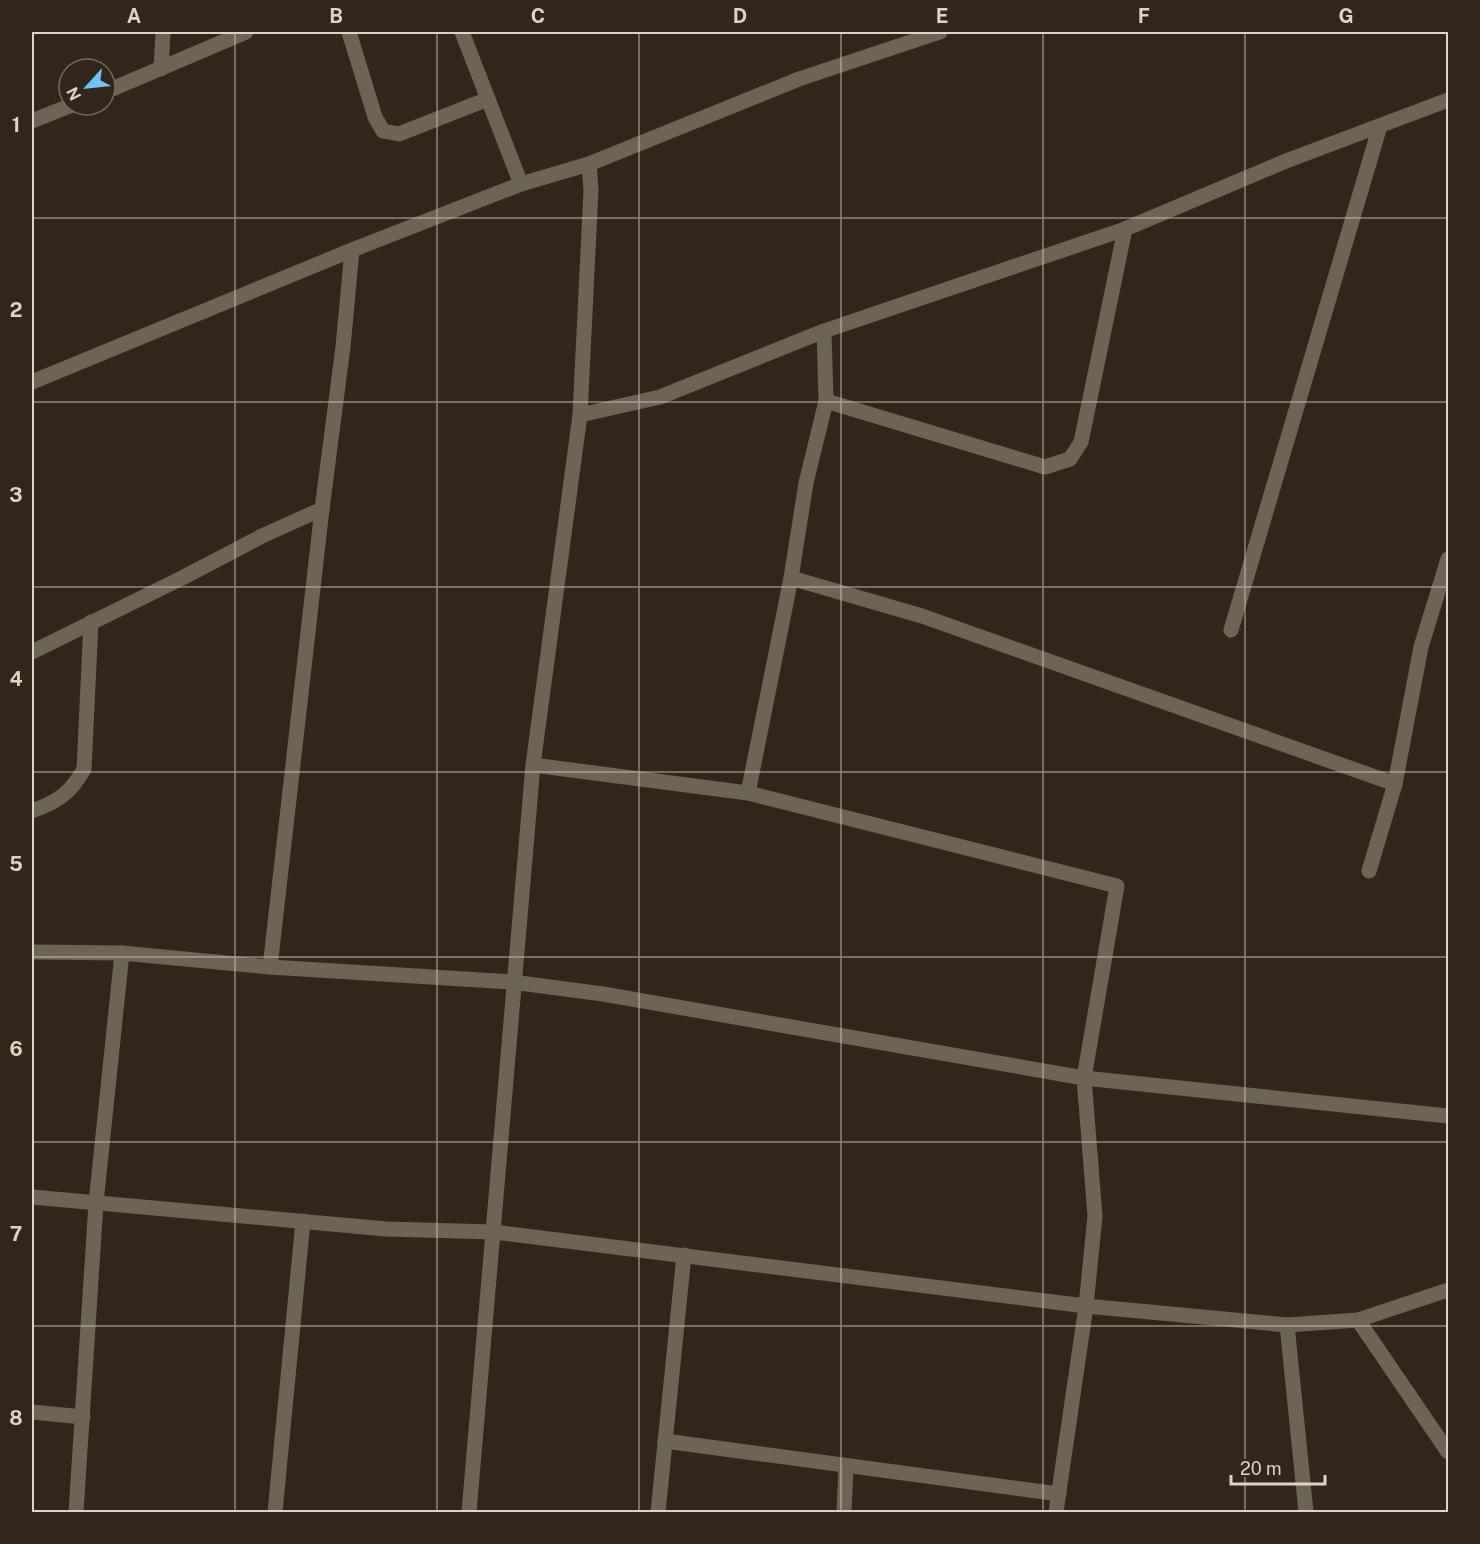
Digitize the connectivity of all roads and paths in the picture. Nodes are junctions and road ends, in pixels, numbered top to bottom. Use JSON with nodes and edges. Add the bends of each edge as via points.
{"nodes":[{"id":1,"x":163,"y":32,"type":"edge"},
{"id":2,"x":246,"y":32,"type":"edge"},
{"id":3,"x":349,"y":32,"type":"edge"},
{"id":4,"x":462,"y":32,"type":"edge"},
{"id":5,"x":930,"y":33,"type":"edge"},
{"id":6,"x":161,"y":69,"type":"junction"},
{"id":7,"x":117,"y":87,"type":"edge"},
{"id":8,"x":488,"y":99,"type":"junction"},
{"id":9,"x":1449,"y":100,"type":"edge"},
{"id":10,"x":57,"y":111,"type":"edge"},
{"id":11,"x":32,"y":121,"type":"edge"},
{"id":12,"x":1380,"y":126,"type":"junction"},
{"id":13,"x":589,"y":164,"type":"junction"},
{"id":14,"x":521,"y":184,"type":"junction"},
{"id":15,"x":1125,"y":229,"type":"junction"},
{"id":16,"x":352,"y":250,"type":"junction"},
{"id":17,"x":824,"y":332,"type":"junction"},
{"id":18,"x":32,"y":382,"type":"edge"},
{"id":19,"x":826,"y":401,"type":"junction"},
{"id":20,"x":580,"y":415,"type":"junction"},
{"id":21,"x":322,"y":509,"type":"junction"},
{"id":22,"x":1449,"y":559,"type":"edge"},
{"id":23,"x":791,"y":578,"type":"junction"},
{"id":24,"x":91,"y":622,"type":"junction"},
{"id":25,"x":1231,"y":630,"type":"dead end"},
{"id":26,"x":32,"y":651,"type":"edge"},
{"id":27,"x":533,"y":765,"type":"junction"},
{"id":28,"x":1395,"y":784,"type":"junction"},
{"id":29,"x":748,"y":793,"type":"junction"},
{"id":30,"x":32,"y":812,"type":"edge"},
{"id":31,"x":1369,"y":871,"type":"dead end"},
{"id":32,"x":32,"y":952,"type":"edge"},
{"id":33,"x":122,"y":953,"type":"junction"},
{"id":34,"x":270,"y":967,"type":"junction"},
{"id":35,"x":512,"y":982,"type":"junction"},
{"id":36,"x":1084,"y":1078,"type":"junction"},
{"id":37,"x":1449,"y":1116,"type":"edge"},
{"id":38,"x":32,"y":1197,"type":"edge"},
{"id":39,"x":96,"y":1203,"type":"junction"},
{"id":40,"x":303,"y":1221,"type":"junction"},
{"id":41,"x":495,"y":1232,"type":"junction"},
{"id":42,"x":684,"y":1255,"type":"junction"},
{"id":43,"x":1449,"y":1290,"type":"edge"},
{"id":44,"x":1086,"y":1306,"type":"junction"},
{"id":45,"x":1358,"y":1320,"type":"junction"},
{"id":46,"x":1287,"y":1325,"type":"junction"},
{"id":47,"x":32,"y":1412,"type":"edge"},
{"id":48,"x":83,"y":1417,"type":"junction"},
{"id":49,"x":665,"y":1441,"type":"junction"},
{"id":50,"x":1449,"y":1452,"type":"edge"},
{"id":51,"x":846,"y":1466,"type":"junction"},
{"id":52,"x":1059,"y":1494,"type":"junction"},
{"id":53,"x":76,"y":1512,"type":"edge"},
{"id":54,"x":275,"y":1512,"type":"edge"},
{"id":55,"x":469,"y":1512,"type":"edge"},
{"id":56,"x":658,"y":1512,"type":"edge"},
{"id":57,"x":844,"y":1512,"type":"edge"},
{"id":58,"x":1056,"y":1512,"type":"edge"},
{"id":59,"x":1306,"y":1512,"type":"edge"}],
"edges":[{"from":1,"to":6,"type":"street"},
{"from":2,"to":6,"type":"street"},
{"from":3,"to":8,"type":"street","via":[[375,117],[383,131],[399,134]]},
{"from":4,"to":8,"type":"street"},
{"from":5,"to":13,"type":"street","via":[[799,79]]},
{"from":6,"to":7,"type":"street"},
{"from":8,"to":14,"type":"street"},
{"from":9,"to":12,"type":"street"},
{"from":10,"to":11,"type":"street"},
{"from":12,"to":15,"type":"street"},
{"from":12,"to":25,"type":"street"},
{"from":13,"to":14,"type":"street"},
{"from":13,"to":20,"type":"street"},
{"from":14,"to":16,"type":"street"},
{"from":15,"to":17,"type":"street"},
{"from":15,"to":19,"type":"street","via":[[1081,442],[1070,459],[1045,467]]},
{"from":16,"to":18,"type":"street"},
{"from":16,"to":21,"type":"street"},
{"from":17,"to":19,"type":"street"},
{"from":17,"to":20,"type":"street","via":[[660,397]]},
{"from":19,"to":23,"type":"street","via":[[806,483]]},
{"from":20,"to":27,"type":"street"},
{"from":21,"to":24,"type":"street"},
{"from":21,"to":34,"type":"street"},
{"from":22,"to":28,"type":"street","via":[[1421,647]]},
{"from":23,"to":28,"type":"street","via":[[922,616]]},
{"from":23,"to":29,"type":"street"},
{"from":24,"to":26,"type":"street"},
{"from":24,"to":30,"type":"street","via":[[84,769],[74,788],[56,802]]},
{"from":27,"to":29,"type":"street"},
{"from":27,"to":35,"type":"street"},
{"from":28,"to":31,"type":"street"},
{"from":29,"to":36,"type":"street","via":[[1117,886]]},
{"from":32,"to":33,"type":"street"},
{"from":33,"to":34,"type":"street"},
{"from":33,"to":39,"type":"street"},
{"from":34,"to":35,"type":"street"},
{"from":35,"to":36,"type":"street","via":[[603,994]]},
{"from":35,"to":41,"type":"street"},
{"from":36,"to":37,"type":"street"},
{"from":36,"to":44,"type":"street","via":[[1095,1216]]},
{"from":38,"to":39,"type":"street"},
{"from":39,"to":40,"type":"street"},
{"from":39,"to":48,"type":"street"},
{"from":40,"to":41,"type":"street","via":[[386,1229]]},
{"from":40,"to":54,"type":"street"},
{"from":41,"to":42,"type":"street"},
{"from":41,"to":55,"type":"street"},
{"from":42,"to":44,"type":"street"},
{"from":42,"to":49,"type":"street"},
{"from":43,"to":45,"type":"street"},
{"from":44,"to":46,"type":"street"},
{"from":44,"to":52,"type":"street"},
{"from":45,"to":46,"type":"street"},
{"from":45,"to":50,"type":"street"},
{"from":46,"to":59,"type":"street"},
{"from":47,"to":48,"type":"street"},
{"from":48,"to":53,"type":"street"},
{"from":49,"to":51,"type":"street"},
{"from":49,"to":56,"type":"street"},
{"from":51,"to":52,"type":"street"},
{"from":51,"to":57,"type":"street"},
{"from":52,"to":58,"type":"street"}]}
